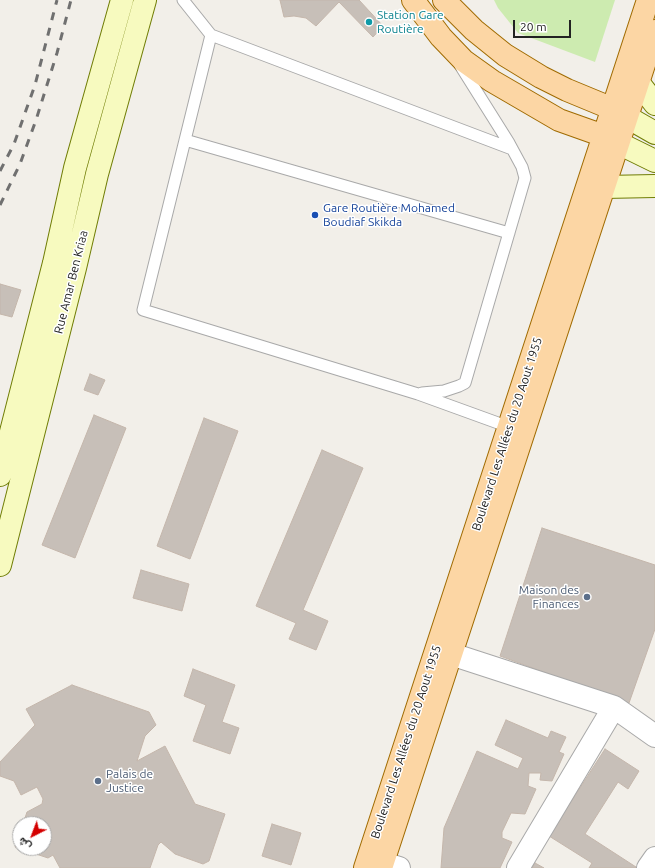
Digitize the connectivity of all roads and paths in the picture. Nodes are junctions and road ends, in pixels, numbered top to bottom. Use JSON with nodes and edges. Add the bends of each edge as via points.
{"nodes":[{"id":1,"x":122,"y":0,"type":"edge"},
{"id":2,"x":145,"y":0,"type":"edge"},
{"id":3,"x":183,"y":0,"type":"edge"},
{"id":4,"x":413,"y":0,"type":"edge"},
{"id":5,"x":444,"y":0,"type":"edge"},
{"id":6,"x":648,"y":0,"type":"edge"},
{"id":7,"x":655,"y":31,"type":"edge"},
{"id":8,"x":212,"y":35,"type":"junction"},
{"id":9,"x":441,"y":37,"type":"junction"},
{"id":10,"x":632,"y":76,"type":"junction"},
{"id":11,"x":567,"y":90,"type":"junction"},
{"id":12,"x":655,"y":104,"type":"edge"},
{"id":13,"x":620,"y":112,"type":"junction"},
{"id":14,"x":559,"y":120,"type":"junction"},
{"id":15,"x":655,"y":133,"type":"edge"},
{"id":16,"x":612,"y":139,"type":"junction"},
{"id":17,"x":185,"y":140,"type":"junction"},
{"id":18,"x":512,"y":149,"type":"junction"},
{"id":19,"x":655,"y":161,"type":"edge"},
{"id":20,"x":595,"y":162,"type":"junction"},
{"id":21,"x":655,"y":186,"type":"edge"},
{"id":22,"x":604,"y":187,"type":"junction"},
{"id":23,"x":510,"y":233,"type":"junction"},
{"id":24,"x":418,"y":394,"type":"junction"},
{"id":25,"x":509,"y":427,"type":"junction"},
{"id":26,"x":0,"y":475,"type":"edge"},
{"id":27,"x":0,"y":565,"type":"edge"},
{"id":28,"x":451,"y":654,"type":"junction"},
{"id":29,"x":614,"y":707,"type":"junction"},
{"id":30,"x":655,"y":736,"type":"edge"},
{"id":31,"x":655,"y":858,"type":"edge"},
{"id":32,"x":382,"y":867,"type":"edge"},
{"id":33,"x":518,"y":868,"type":"edge"},
{"id":34,"x":648,"y":868,"type":"edge"}],
"edges":[{"from":1,"to":26,"type":"main road","name":"Rue Amar Ben Kriaa","via":[[75,168]]},
{"from":2,"to":27,"type":"main road","name":"Rue Amar Ben Kriaa","via":[[97,174]]},
{"from":3,"to":8,"type":"lane"},
{"from":4,"to":9,"type":"main road"},
{"from":5,"to":11,"type":"main road","via":[[474,30],[505,55]]},
{"from":6,"to":10,"type":"main road","name":"Boulevard Les Allées du 20 Aout 1955"},
{"from":7,"to":10,"type":"main road","name":"Boulevard Les Allées du 20 Aout 1955"},
{"from":8,"to":17,"type":"lane"},
{"from":8,"to":18,"type":"lane"},
{"from":9,"to":14,"type":"main road","via":[[464,61],[492,81]]},
{"from":9,"to":18,"type":"lane","via":[[479,93]]},
{"from":10,"to":11,"type":"main road","via":[[600,89]]},
{"from":10,"to":12,"type":"main road"},
{"from":10,"to":13,"type":"main road","name":"Boulevard Les Allées du 20 Aout 1955"},
{"from":11,"to":13,"type":"main road"},
{"from":13,"to":15,"type":"main road"},
{"from":13,"to":16,"type":"main road","name":"Boulevard Les Allées du 20 Aout 1955"},
{"from":14,"to":16,"type":"main road"},
{"from":14,"to":20,"type":"main road","via":[[591,141]]},
{"from":16,"to":19,"type":"main road"},
{"from":16,"to":20,"type":"main road","name":"Boulevard Les Allées du 20 Aout 1955"},
{"from":16,"to":22,"type":"main road","name":"Boulevard Les Allées du 20 Aout 1955"},
{"from":17,"to":23,"type":"lane"},
{"from":17,"to":24,"type":"lane","via":[[143,310]]},
{"from":18,"to":23,"type":"lane","via":[[525,178]]},
{"from":20,"to":25,"type":"main road","name":"Boulevard Les Allées du 20 Aout 1955"},
{"from":21,"to":22,"type":"main road"},
{"from":22,"to":28,"type":"main road","name":"Boulevard Les Allées du 20 Aout 1955"},
{"from":23,"to":24,"type":"lane","via":[[465,383],[444,390]]},
{"from":24,"to":25,"type":"lane"},
{"from":25,"to":32,"type":"main road","name":"Boulevard Les Allées du 20 Aout 1955"},
{"from":28,"to":29,"type":"street"},
{"from":28,"to":32,"type":"main road","name":"Boulevard Les Allées du 20 Aout 1955"},
{"from":29,"to":30,"type":"street"},
{"from":29,"to":33,"type":"street"},
{"from":31,"to":34,"type":"street"}]}
